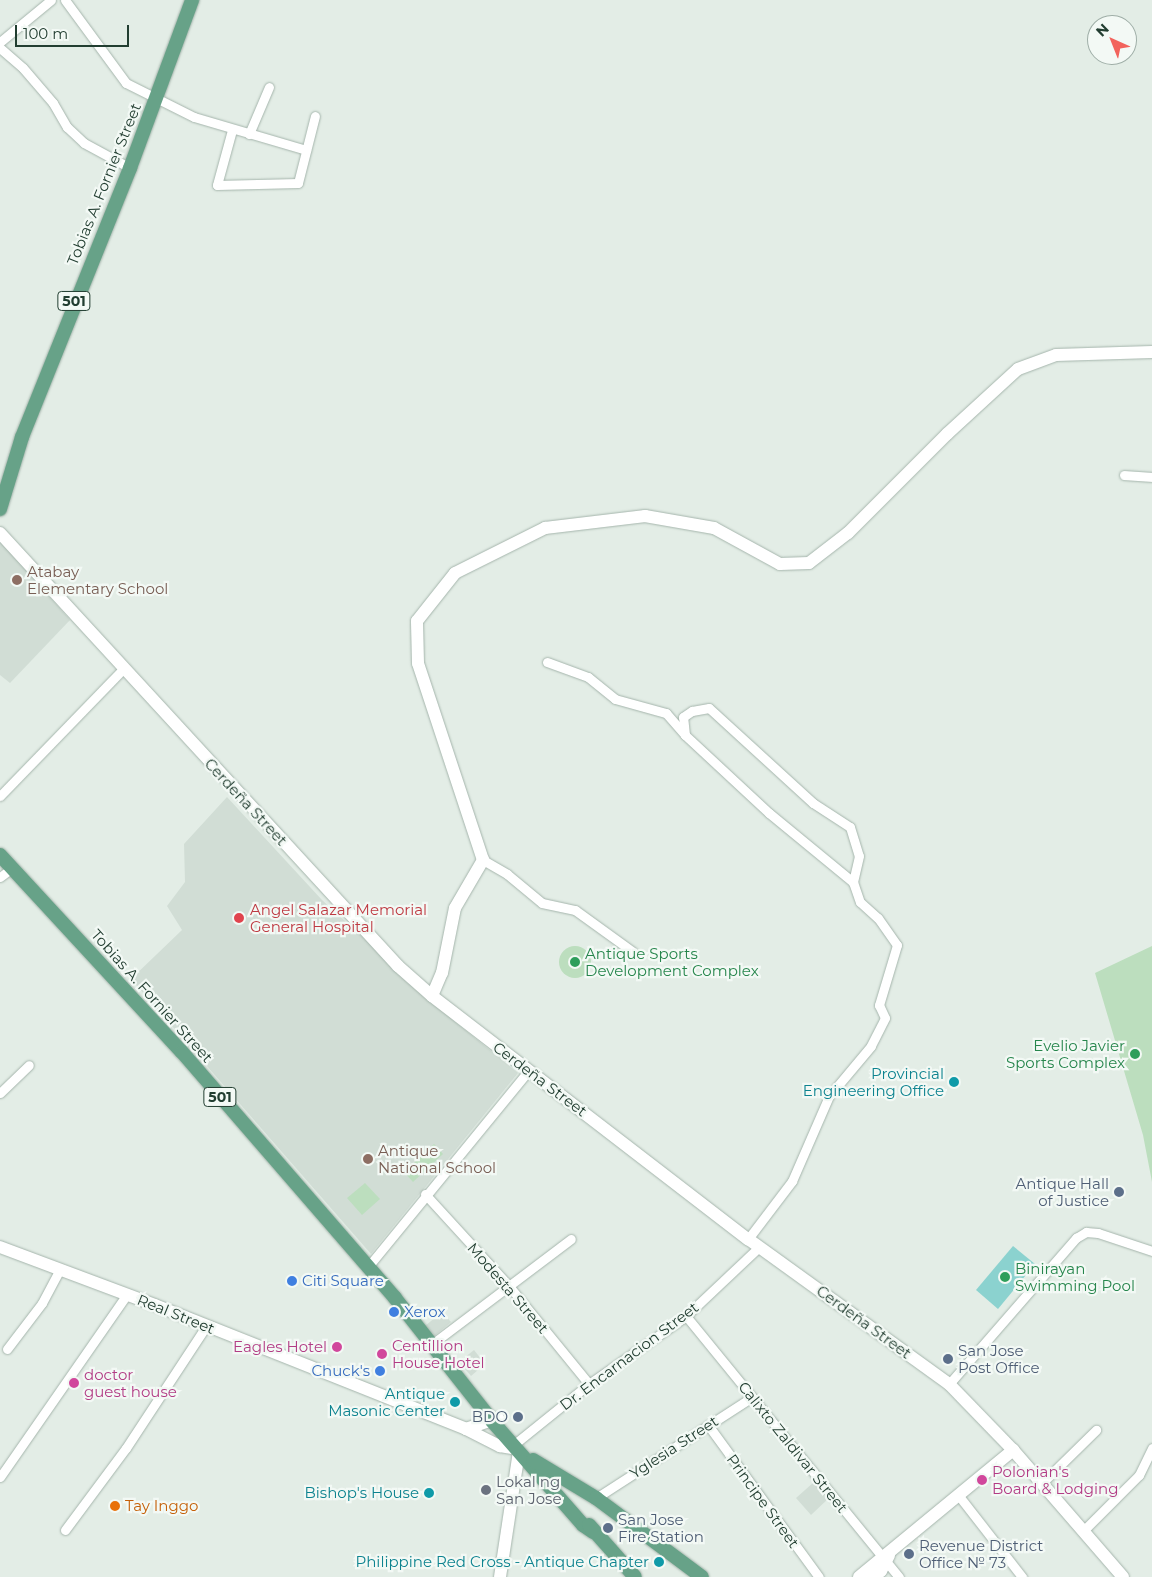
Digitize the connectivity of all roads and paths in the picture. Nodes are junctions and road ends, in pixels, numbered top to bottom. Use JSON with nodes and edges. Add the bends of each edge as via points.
{"nodes":[{"id":1,"x":51,"y":0,"type":"edge"},
{"id":2,"x":65,"y":0,"type":"edge"},
{"id":3,"x":192,"y":0,"type":"edge"},
{"id":4,"x":0,"y":42,"type":"edge"},
{"id":5,"x":0,"y":48,"type":"edge"},
{"id":6,"x":268,"y":87,"type":"dead end"},
{"id":7,"x":156,"y":96,"type":"junction"},
{"id":8,"x":314,"y":116,"type":"dead end"},
{"id":9,"x":232,"y":130,"type":"junction"},
{"id":10,"x":249,"y":134,"type":"junction"},
{"id":11,"x":306,"y":150,"type":"junction"},
{"id":12,"x":130,"y":168,"type":"junction"},
{"id":13,"x":1152,"y":352,"type":"edge"},
{"id":14,"x":1124,"y":475,"type":"dead end"},
{"id":15,"x":1152,"y":477,"type":"edge"},
{"id":16,"x":0,"y":509,"type":"edge"},
{"id":17,"x":0,"y":533,"type":"edge"},
{"id":18,"x":547,"y":662,"type":"dead end"},
{"id":19,"x":123,"y":669,"type":"junction"},
{"id":20,"x":685,"y":735,"type":"junction"},
{"id":21,"x":0,"y":796,"type":"edge"},
{"id":22,"x":0,"y":855,"type":"edge"},
{"id":23,"x":483,"y":860,"type":"junction"},
{"id":24,"x":12,"y":868,"type":"junction"},
{"id":25,"x":0,"y":877,"type":"edge"},
{"id":26,"x":854,"y":882,"type":"junction"},
{"id":27,"x":633,"y":952,"type":"dead end"},
{"id":28,"x":432,"y":996,"type":"junction"},
{"id":29,"x":29,"y":1065,"type":"dead end"},
{"id":30,"x":529,"y":1070,"type":"junction"},
{"id":31,"x":0,"y":1093,"type":"edge"},
{"id":32,"x":425,"y":1194,"type":"junction"},
{"id":33,"x":571,"y":1239,"type":"dead end"},
{"id":34,"x":748,"y":1239,"type":"junction"},
{"id":35,"x":0,"y":1247,"type":"edge"},
{"id":36,"x":759,"y":1247,"type":"junction"},
{"id":37,"x":1152,"y":1251,"type":"edge"},
{"id":38,"x":367,"y":1268,"type":"junction"},
{"id":39,"x":60,"y":1269,"type":"junction"},
{"id":40,"x":509,"y":1286,"type":"junction"},
{"id":41,"x":127,"y":1294,"type":"junction"},
{"id":42,"x":686,"y":1316,"type":"junction"},
{"id":43,"x":206,"y":1326,"type":"junction"},
{"id":44,"x":432,"y":1344,"type":"junction"},
{"id":45,"x":7,"y":1349,"type":"dead end"},
{"id":46,"x":589,"y":1384,"type":"junction"},
{"id":47,"x":949,"y":1384,"type":"junction"},
{"id":48,"x":752,"y":1397,"type":"junction"},
{"id":49,"x":495,"y":1420,"type":"junction"},
{"id":50,"x":708,"y":1425,"type":"junction"},
{"id":51,"x":466,"y":1429,"type":"junction"},
{"id":52,"x":1096,"y":1430,"type":"dead end"},
{"id":53,"x":518,"y":1448,"type":"junction"},
{"id":54,"x":1152,"y":1448,"type":"edge"},
{"id":55,"x":1013,"y":1450,"type":"junction"},
{"id":56,"x":533,"y":1460,"type":"junction"},
{"id":57,"x":1150,"y":1460,"type":"edge"},
{"id":58,"x":0,"y":1477,"type":"edge"},
{"id":59,"x":1042,"y":1483,"type":"junction"},
{"id":60,"x":959,"y":1496,"type":"junction"},
{"id":61,"x":596,"y":1498,"type":"junction"},
{"id":62,"x":65,"y":1530,"type":"dead end"},
{"id":63,"x":1083,"y":1531,"type":"junction"},
{"id":64,"x":593,"y":1532,"type":"junction"},
{"id":65,"x":886,"y":1557,"type":"junction"},
{"id":66,"x":500,"y":1577,"type":"edge"},
{"id":67,"x":635,"y":1577,"type":"edge"},
{"id":68,"x":702,"y":1577,"type":"edge"},
{"id":69,"x":819,"y":1577,"type":"edge"},
{"id":70,"x":859,"y":1577,"type":"edge"},
{"id":71,"x":874,"y":1577,"type":"edge"},
{"id":72,"x":899,"y":1577,"type":"edge"},
{"id":73,"x":1022,"y":1577,"type":"edge"},
{"id":74,"x":1122,"y":1577,"type":"edge"}],
"edges":[{"from":1,"to":4,"type":"street"},
{"from":2,"to":7,"type":"street","via":[[126,83]]},
{"from":3,"to":7,"type":"main road","number":"501"},
{"from":5,"to":12,"type":"street","via":[[36,83],[78,137]]},
{"from":6,"to":10,"type":"street"},
{"from":7,"to":9,"type":"street","via":[[194,117]]},
{"from":7,"to":12,"type":"main road","name":"Tobias A. Fornier Street","number":"501"},
{"from":8,"to":11,"type":"street"},
{"from":9,"to":10,"type":"street"},
{"from":9,"to":11,"type":"street","via":[[217,185],[298,183]]},
{"from":10,"to":11,"type":"street"},
{"from":12,"to":16,"type":"main road","name":"Tobias A. Fornier Street","number":"501","via":[[22,437]]},
{"from":13,"to":23,"type":"main road","via":[[1056,355],[1018,369],[947,434],[848,534],[809,563],[780,564],[714,528],[645,516],[545,528],[455,574],[417,621],[418,663]]},
{"from":14,"to":15,"type":"street"},
{"from":17,"to":19,"type":"main road","name":"Cerdeña Street"},
{"from":18,"to":20,"type":"street","via":[[588,677],[615,699],[666,713]]},
{"from":19,"to":21,"type":"street"},
{"from":19,"to":28,"type":"main road","name":"Cerdeña Street","via":[[385,952]]},
{"from":20,"to":26,"type":"street","via":[[769,813]]},
{"from":20,"to":26,"type":"street","via":[[683,717],[692,711],[708,708],[813,803],[850,827],[859,856]]},
{"from":22,"to":24,"type":"main road","name":"Tobias A. Fornier Street","number":"501"},
{"from":23,"to":27,"type":"street","via":[[507,874],[542,903],[575,910]]},
{"from":23,"to":28,"type":"main road","via":[[456,908],[442,973]]},
{"from":24,"to":25,"type":"street"},
{"from":24,"to":38,"type":"main road","name":"Tobias A. Fornier Street","number":"501","via":[[182,1052]]},
{"from":26,"to":34,"type":"street","via":[[860,902],[878,918],[897,945],[879,1005],[885,1018],[871,1046],[829,1096],[792,1181]]},
{"from":28,"to":30,"type":"main road","name":"Cerdeña Street"},
{"from":29,"to":31,"type":"street"},
{"from":30,"to":32,"type":"street"},
{"from":30,"to":34,"type":"main road","name":"Cerdeña Street"},
{"from":32,"to":38,"type":"street"},
{"from":32,"to":40,"type":"street","name":"Modesta Street"},
{"from":33,"to":40,"type":"street"},
{"from":34,"to":36,"type":"main road","name":"Cerdeña Street"},
{"from":35,"to":39,"type":"main road","name":"Real Street"},
{"from":36,"to":42,"type":"street","name":"Dr. Encarnacion Street"},
{"from":36,"to":47,"type":"main road","name":"Cerdeña Street"},
{"from":37,"to":47,"type":"street","via":[[1098,1233],[1086,1232],[1076,1238]]},
{"from":38,"to":44,"type":"main road","name":"Tobias A. Fornier Street","number":"501"},
{"from":39,"to":41,"type":"main road","name":"Real Street"},
{"from":39,"to":45,"type":"street","via":[[42,1303]]},
{"from":40,"to":44,"type":"street"},
{"from":40,"to":46,"type":"street","name":"Modesta Street"},
{"from":41,"to":43,"type":"main road","name":"Real Street"},
{"from":41,"to":58,"type":"street"},
{"from":42,"to":46,"type":"street","name":"Dr. Encarnacion Street"},
{"from":42,"to":48,"type":"street","name":"Calixto Zaldivar Street"},
{"from":43,"to":51,"type":"main road","name":"Real Street"},
{"from":43,"to":62,"type":"street","via":[[126,1448]]},
{"from":44,"to":49,"type":"main road","name":"Tobias A. Fornier Street","number":"501"},
{"from":46,"to":53,"type":"street","name":"Dr. Encarnacion Street"},
{"from":47,"to":55,"type":"main road","name":"Cerdeña Street"},
{"from":48,"to":50,"type":"street","name":"Yglesia Street"},
{"from":48,"to":65,"type":"street","name":"Calixto Zaldivar Street"},
{"from":49,"to":51,"type":"main road"},
{"from":49,"to":53,"type":"main road","name":"Tobias A. Fornier Street","number":"501"},
{"from":50,"to":61,"type":"street","name":"Yglesia Street"},
{"from":50,"to":69,"type":"street","name":"Principe Street"},
{"from":51,"to":53,"type":"main road","name":"Real Street","via":[[500,1446]]},
{"from":52,"to":59,"type":"street"},
{"from":53,"to":56,"type":"main road","name":"Tobias A. Fornier Street","number":"501"},
{"from":53,"to":64,"type":"main road","name":"Tobias A. Fornier Street","number":"501","via":[[583,1525]]},
{"from":53,"to":66,"type":"main road"},
{"from":54,"to":57,"type":"street"},
{"from":55,"to":59,"type":"main road","name":"Cerdeña Street"},
{"from":55,"to":60,"type":"main road"},
{"from":56,"to":61,"type":"main road"},
{"from":56,"to":64,"type":"main road","name":"Tobias A. Fornier Street","number":"501"},
{"from":57,"to":63,"type":"street"},
{"from":59,"to":63,"type":"main road","name":"Cerdeña Street"},
{"from":60,"to":65,"type":"main road"},
{"from":60,"to":73,"type":"street"},
{"from":61,"to":68,"type":"main road"},
{"from":63,"to":74,"type":"main road","name":"Cerdeña Street"},
{"from":64,"to":67,"type":"main road","name":"Tobias A. Fornier Street","number":"501"},
{"from":65,"to":70,"type":"main road"},
{"from":65,"to":71,"type":"main road"},
{"from":65,"to":72,"type":"street","name":"Calixto Zaldivar Street"}]}
